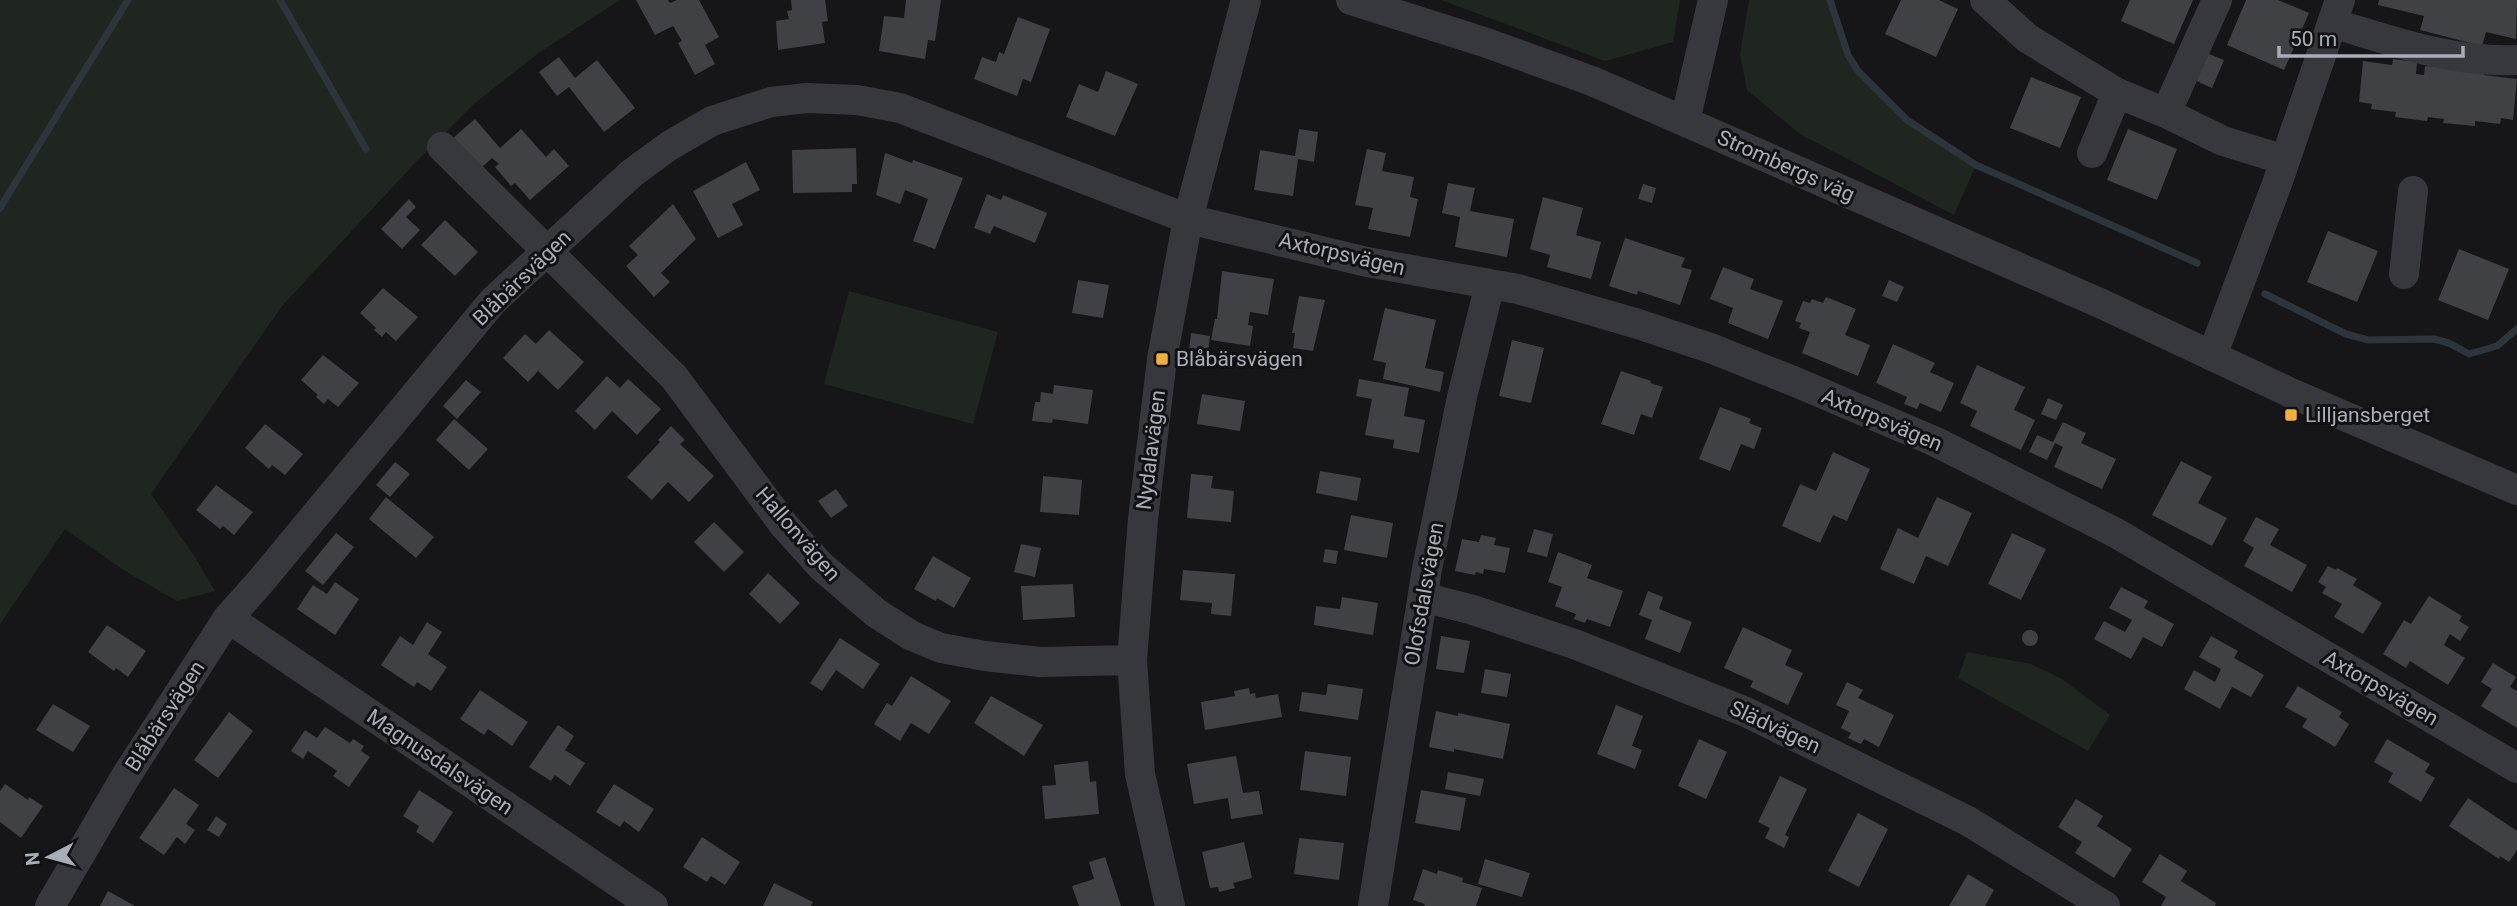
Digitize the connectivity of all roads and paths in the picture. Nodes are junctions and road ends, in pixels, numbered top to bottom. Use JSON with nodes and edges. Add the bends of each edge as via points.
{"nodes":[{"id":1,"x":1246,"y":0,"type":"edge"},
{"id":2,"x":1351,"y":0,"type":"edge"},
{"id":3,"x":1713,"y":0,"type":"edge"},
{"id":4,"x":1985,"y":0,"type":"edge"},
{"id":5,"x":2217,"y":0,"type":"edge"},
{"id":6,"x":2336,"y":12,"type":"edge"},
{"id":7,"x":2517,"y":60,"type":"edge"},
{"id":8,"x":2117,"y":93,"type":"junction"},
{"id":9,"x":2166,"y":113,"type":"junction"},
{"id":10,"x":1685,"y":121,"type":"junction"},
{"id":11,"x":442,"y":147,"type":"dead end"},
{"id":12,"x":2092,"y":153,"type":"dead end"},
{"id":13,"x":2285,"y":160,"type":"junction"},
{"id":14,"x":2413,"y":191,"type":"dead end"},
{"id":15,"x":1188,"y":219,"type":"junction"},
{"id":16,"x":548,"y":251,"type":"junction"},
{"id":17,"x":2404,"y":274,"type":"dead end"},
{"id":18,"x":1490,"y":284,"type":"junction"},
{"id":19,"x":2212,"y":356,"type":"junction"},
{"id":20,"x":2517,"y":489,"type":"edge"},
{"id":21,"x":1423,"y":597,"type":"junction"},
{"id":22,"x":228,"y":618,"type":"junction"},
{"id":23,"x":1132,"y":660,"type":"junction"},
{"id":24,"x":2517,"y":768,"type":"edge"},
{"id":25,"x":650,"y":905,"type":"edge"},
{"id":26,"x":50,"y":906,"type":"edge"},
{"id":27,"x":1170,"y":906,"type":"edge"},
{"id":28,"x":1373,"y":906,"type":"edge"},
{"id":29,"x":2105,"y":906,"type":"edge"}],
"edges":[{"from":1,"to":15,"type":"street","name":"Nydalavägen"},
{"from":2,"to":10,"type":"street","name":"Strombergs väg","via":[[1592,81]]},
{"from":3,"to":10,"type":"street"},
{"from":4,"to":8,"type":"street","via":[[2027,38]]},
{"from":5,"to":9,"type":"street"},
{"from":6,"to":7,"type":"street","via":[[2414,48],[2452,56]]},
{"from":6,"to":13,"type":"street"},
{"from":8,"to":9,"type":"street"},
{"from":8,"to":12,"type":"street"},
{"from":9,"to":13,"type":"street","via":[[2223,141]]},
{"from":10,"to":19,"type":"street","name":"Strombergs väg"},
{"from":11,"to":16,"type":"street","name":"Hallonvägen"},
{"from":13,"to":19,"type":"street"},
{"from":14,"to":17,"type":"street"},
{"from":15,"to":16,"type":"street","name":"Blåbärsvägen","via":[[900,108],[807,98],[771,103],[712,121],[669,146],[632,173]]},
{"from":15,"to":18,"type":"street","name":"Axtorpsvägen","via":[[1367,262]]},
{"from":15,"to":23,"type":"street","name":"Nydalavägen","via":[[1155,408]]},
{"from":16,"to":22,"type":"street","name":"Blåbärsvägen","via":[[493,301]]},
{"from":16,"to":23,"type":"street","name":"Hallonvägen","via":[[674,377],[821,566],[876,613],[941,648],[1040,662]]},
{"from":18,"to":21,"type":"street","name":"Olofsdalsvägen"},
{"from":18,"to":24,"type":"street","name":"Axtorpsvägen","via":[[1583,307],[1713,349],[1936,442],[2116,533]]},
{"from":19,"to":20,"type":"street","name":"Strombergs väg"},
{"from":21,"to":28,"type":"street","name":"Olofsdalsvägen"},
{"from":21,"to":29,"type":"street","name":"Slädvägen","via":[[1577,645],[1746,712],[1968,821]]},
{"from":22,"to":25,"type":"street","name":"Magnusdalsvägen"},
{"from":22,"to":26,"type":"street","name":"Blåbärsvägen","via":[[126,776]]},
{"from":23,"to":27,"type":"street","name":"Nydalavägen","via":[[1140,774]]}]}
